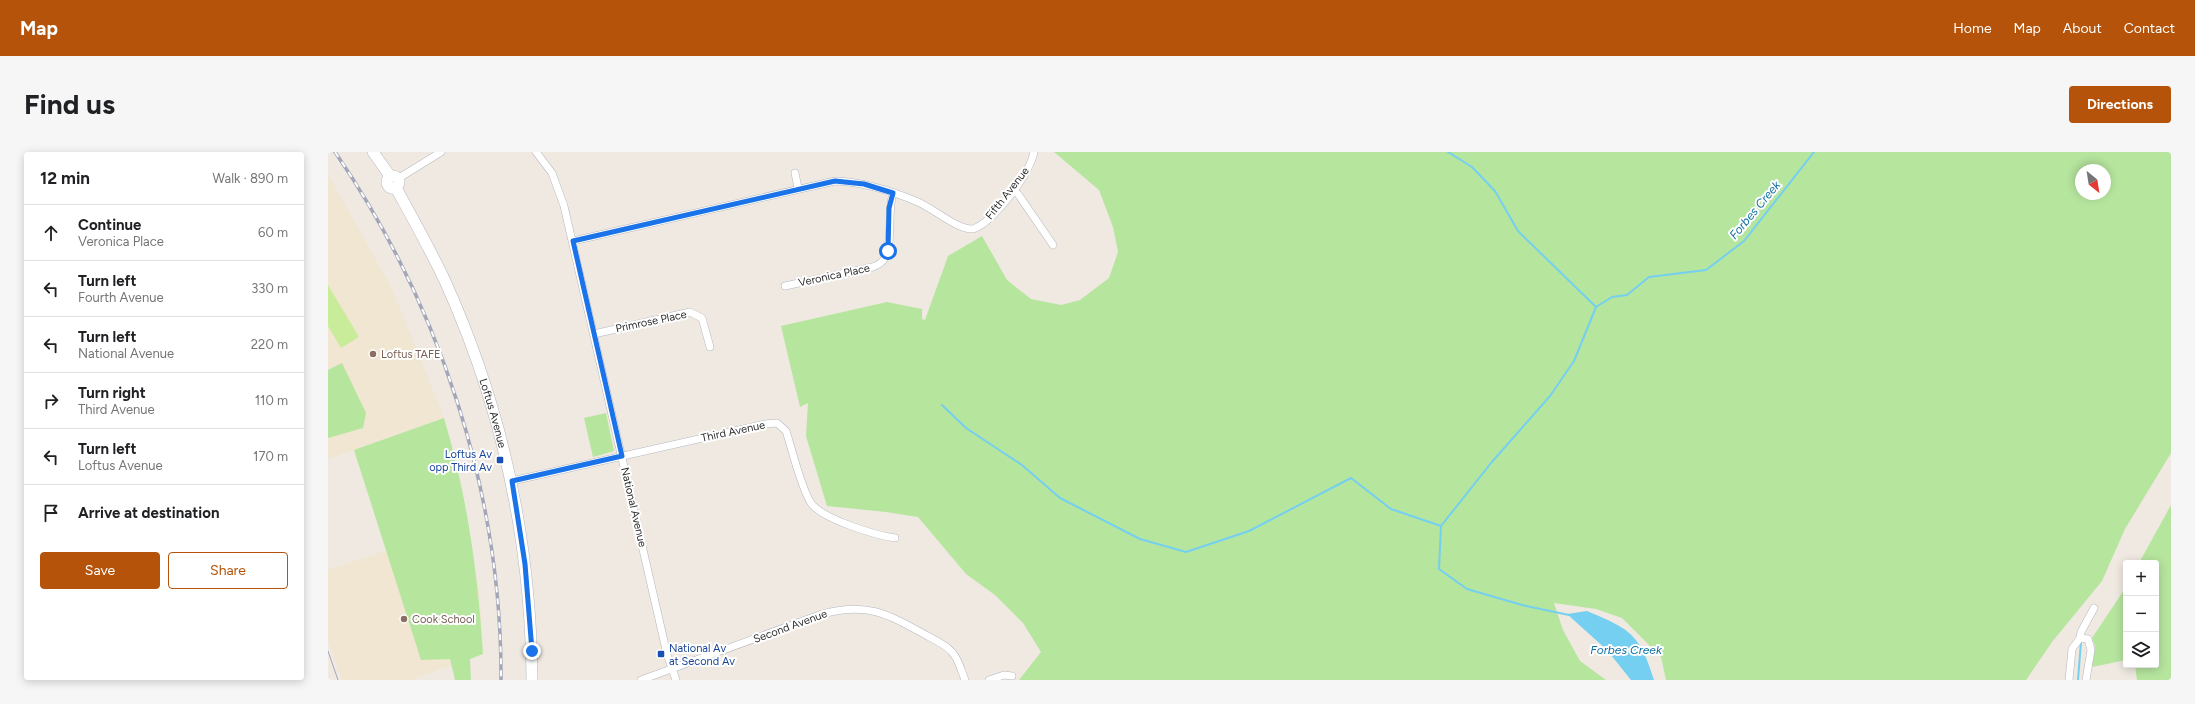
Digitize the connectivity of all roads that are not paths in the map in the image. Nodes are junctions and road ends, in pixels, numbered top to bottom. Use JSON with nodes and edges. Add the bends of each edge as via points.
{"nodes":[{"id":1,"x":373,"y":152,"type":"edge"},
{"id":2,"x":440,"y":152,"type":"edge"},
{"id":3,"x":536,"y":152,"type":"edge"},
{"id":4,"x":1034,"y":152,"type":"edge"},
{"id":5,"x":795,"y":173,"type":"dead end"},
{"id":6,"x":395,"y":181,"type":"junction"},
{"id":7,"x":798,"y":188,"type":"junction"},
{"id":8,"x":1013,"y":190,"type":"junction"},
{"id":9,"x":893,"y":193,"type":"junction"},
{"id":10,"x":573,"y":241,"type":"junction"},
{"id":11,"x":1053,"y":245,"type":"dead end"},
{"id":12,"x":784,"y":286,"type":"dead end"},
{"id":13,"x":594,"y":334,"type":"junction"},
{"id":14,"x":710,"y":347,"type":"dead end"},
{"id":15,"x":622,"y":456,"type":"junction"},
{"id":16,"x":512,"y":481,"type":"junction"},
{"id":17,"x":895,"y":538,"type":"dead end"},
{"id":18,"x":2094,"y":608,"type":"dead end"},
{"id":19,"x":2080,"y":638,"type":"junction"},
{"id":20,"x":672,"y":669,"type":"junction"},
{"id":21,"x":1012,"y":676,"type":"dead end"},
{"id":22,"x":532,"y":680,"type":"edge"},
{"id":23,"x":641,"y":680,"type":"edge"},
{"id":24,"x":676,"y":680,"type":"edge"},
{"id":25,"x":965,"y":680,"type":"edge"},
{"id":26,"x":989,"y":680,"type":"edge"},
{"id":27,"x":2069,"y":680,"type":"edge"},
{"id":28,"x":2086,"y":680,"type":"edge"}],
"edges":[{"from":1,"to":6,"type":"street","name":"Loftus Avenue"},
{"from":2,"to":6,"type":"street"},
{"from":3,"to":10,"type":"street","name":"National Avenue","via":[[559,187]]},
{"from":4,"to":8,"type":"street","name":"Fifth Avenue","via":[[1028,168]]},
{"from":5,"to":7,"type":"street"},
{"from":6,"to":16,"type":"street","name":"Loftus Avenue","via":[[442,275],[466,332],[494,414]]},
{"from":7,"to":9,"type":"street","via":[[835,181],[864,184]]},
{"from":7,"to":10,"type":"street"},
{"from":8,"to":9,"type":"street","name":"Fifth Avenue","via":[[990,217],[974,229],[964,228],[919,203]]},
{"from":8,"to":11,"type":"street"},
{"from":9,"to":12,"type":"street","name":"Veronica Place","via":[[889,208],[888,251],[883,262],[868,269]]},
{"from":10,"to":13,"type":"street","name":"National Avenue"},
{"from":13,"to":14,"type":"street","name":"Primrose Place","via":[[690,312],[702,318]]},
{"from":13,"to":15,"type":"street","name":"National Avenue"},
{"from":15,"to":16,"type":"street","name":"Third Avenue"},
{"from":15,"to":17,"type":"street","name":"Third Avenue","via":[[777,423],[786,431],[808,498],[818,510]]},
{"from":15,"to":20,"type":"street","name":"National Avenue"},
{"from":16,"to":22,"type":"street","name":"Loftus Avenue","via":[[530,604]]},
{"from":18,"to":19,"type":"street"},
{"from":19,"to":27,"type":"street","via":[[2072,649]]},
{"from":19,"to":28,"type":"street","via":[[2088,639],[2091,646]]},
{"from":20,"to":23,"type":"street","name":"Second Avenue"},
{"from":20,"to":24,"type":"street","name":"National Avenue"},
{"from":20,"to":25,"type":"street","name":"Second Avenue","via":[[822,614],[841,609],[864,609],[885,613],[944,646],[956,657]]},
{"from":21,"to":26,"type":"street","via":[[1004,671]]}]}
